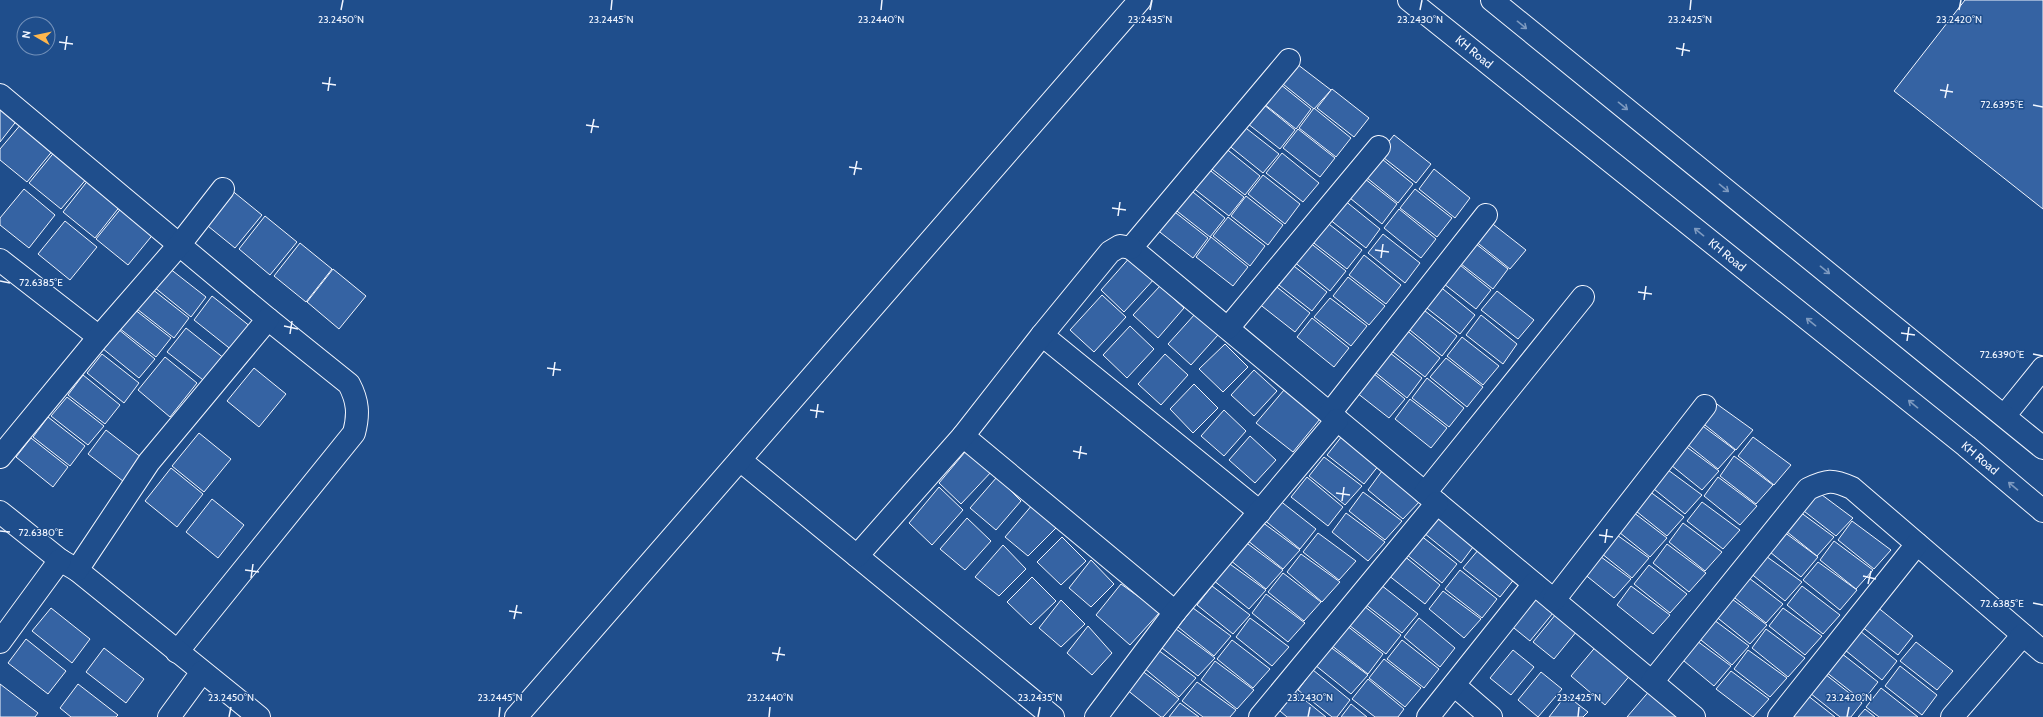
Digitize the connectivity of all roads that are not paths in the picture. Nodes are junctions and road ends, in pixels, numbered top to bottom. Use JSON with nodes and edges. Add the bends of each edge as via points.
{"nodes":[{"id":1,"x":1140,"y":0,"type":"edge"},
{"id":2,"x":1409,"y":0,"type":"edge"},
{"id":3,"x":1492,"y":0,"type":"edge"},
{"id":4,"x":1289,"y":60,"type":"dead end"},
{"id":5,"x":0,"y":95,"type":"edge"},
{"id":6,"x":1379,"y":147,"type":"dead end"},
{"id":7,"x":223,"y":189,"type":"dead end"},
{"id":8,"x":1486,"y":215,"type":"dead end"},
{"id":9,"x":180,"y":244,"type":"junction"},
{"id":10,"x":1131,"y":248,"type":"junction"},
{"id":11,"x":0,"y":260,"type":"edge"},
{"id":12,"x":1583,"y":297,"type":"dead end"},
{"id":13,"x":268,"y":319,"type":"junction"},
{"id":14,"x":1228,"y":328,"type":"junction"},
{"id":15,"x":1042,"y":335,"type":"junction"},
{"id":16,"x":99,"y":337,"type":"junction"},
{"id":17,"x":2043,"y":368,"type":"edge"},
{"id":18,"x":1704,"y":406,"type":"dead end"},
{"id":19,"x":1333,"y":416,"type":"junction"},
{"id":20,"x":2005,"y":416,"type":"junction"},
{"id":21,"x":963,"y":436,"type":"junction"},
{"id":22,"x":2043,"y":448,"type":"edge"},
{"id":23,"x":0,"y":457,"type":"edge"},
{"id":24,"x":740,"y":460,"type":"junction"},
{"id":25,"x":1431,"y":498,"type":"junction"},
{"id":26,"x":2043,"y":511,"type":"edge"},
{"id":27,"x":0,"y":512,"type":"edge"},
{"id":28,"x":1260,"y":512,"type":"junction"},
{"id":29,"x":1917,"y":544,"type":"junction"},
{"id":30,"x":857,"y":556,"type":"junction"},
{"id":31,"x":69,"y":565,"type":"junction"},
{"id":32,"x":1534,"y":584,"type":"junction"},
{"id":33,"x":1554,"y":600,"type":"junction"},
{"id":34,"x":1175,"y":612,"type":"junction"},
{"id":35,"x":2023,"y":635,"type":"junction"},
{"id":36,"x":0,"y":642,"type":"edge"},
{"id":37,"x":177,"y":652,"type":"junction"},
{"id":38,"x":2043,"y":652,"type":"edge"},
{"id":39,"x":202,"y":672,"type":"junction"},
{"id":40,"x":1652,"y":682,"type":"junction"},
{"id":41,"x":1454,"y":685,"type":"junction"},
{"id":42,"x":168,"y":717,"type":"edge"},
{"id":43,"x":259,"y":717,"type":"edge"},
{"id":44,"x":516,"y":717,"type":"edge"},
{"id":45,"x":1053,"y":717,"type":"edge"},
{"id":46,"x":1096,"y":717,"type":"edge"},
{"id":47,"x":1260,"y":717,"type":"edge"},
{"id":48,"x":1428,"y":717,"type":"edge"},
{"id":49,"x":1491,"y":717,"type":"edge"},
{"id":50,"x":1694,"y":717,"type":"edge"},
{"id":51,"x":1779,"y":717,"type":"edge"},
{"id":52,"x":1952,"y":717,"type":"edge"}],
"edges":[{"from":1,"to":24,"type":"street"},
{"from":26,"to":2,"type":"street","name":"KH Road","one_way":true,"via":[[1966,446]]},
{"from":3,"to":20,"type":"street","one_way":true},
{"from":4,"to":10,"type":"street"},
{"from":5,"to":9,"type":"street"},
{"from":6,"to":14,"type":"street"},
{"from":7,"to":9,"type":"street"},
{"from":8,"to":19,"type":"street"},
{"from":9,"to":13,"type":"street"},
{"from":9,"to":16,"type":"street"},
{"from":10,"to":14,"type":"street"},
{"from":10,"to":15,"type":"street","via":[[1120,246],[1110,252]]},
{"from":11,"to":16,"type":"street"},
{"from":12,"to":25,"type":"street"},
{"from":13,"to":31,"type":"street","via":[[149,462]]},
{"from":13,"to":37,"type":"street","via":[[349,384],[355,396],[358,415],[354,433]]},
{"from":14,"to":19,"type":"street"},
{"from":15,"to":21,"type":"street"},
{"from":15,"to":28,"type":"street"},
{"from":16,"to":23,"type":"street"},
{"from":17,"to":20,"type":"street"},
{"from":18,"to":33,"type":"street"},
{"from":19,"to":25,"type":"street"},
{"from":19,"to":28,"type":"street"},
{"from":20,"to":22,"type":"street"},
{"from":21,"to":30,"type":"street"},
{"from":21,"to":34,"type":"street"},
{"from":24,"to":30,"type":"street"},
{"from":24,"to":44,"type":"street"},
{"from":25,"to":32,"type":"street"},
{"from":25,"to":47,"type":"street"},
{"from":27,"to":31,"type":"street"},
{"from":28,"to":34,"type":"street"},
{"from":29,"to":35,"type":"street"},
{"from":29,"to":40,"type":"street","via":[[1852,488],[1827,481],[1808,489]]},
{"from":29,"to":51,"type":"street"},
{"from":30,"to":45,"type":"street"},
{"from":31,"to":36,"type":"street"},
{"from":31,"to":37,"type":"street"},
{"from":32,"to":33,"type":"street"},
{"from":32,"to":41,"type":"street"},
{"from":33,"to":40,"type":"street"},
{"from":34,"to":46,"type":"street"},
{"from":35,"to":38,"type":"street"},
{"from":35,"to":52,"type":"street"},
{"from":37,"to":39,"type":"street"},
{"from":39,"to":42,"type":"street"},
{"from":39,"to":43,"type":"street"},
{"from":40,"to":50,"type":"street"},
{"from":41,"to":48,"type":"street"},
{"from":41,"to":49,"type":"street"}]}
